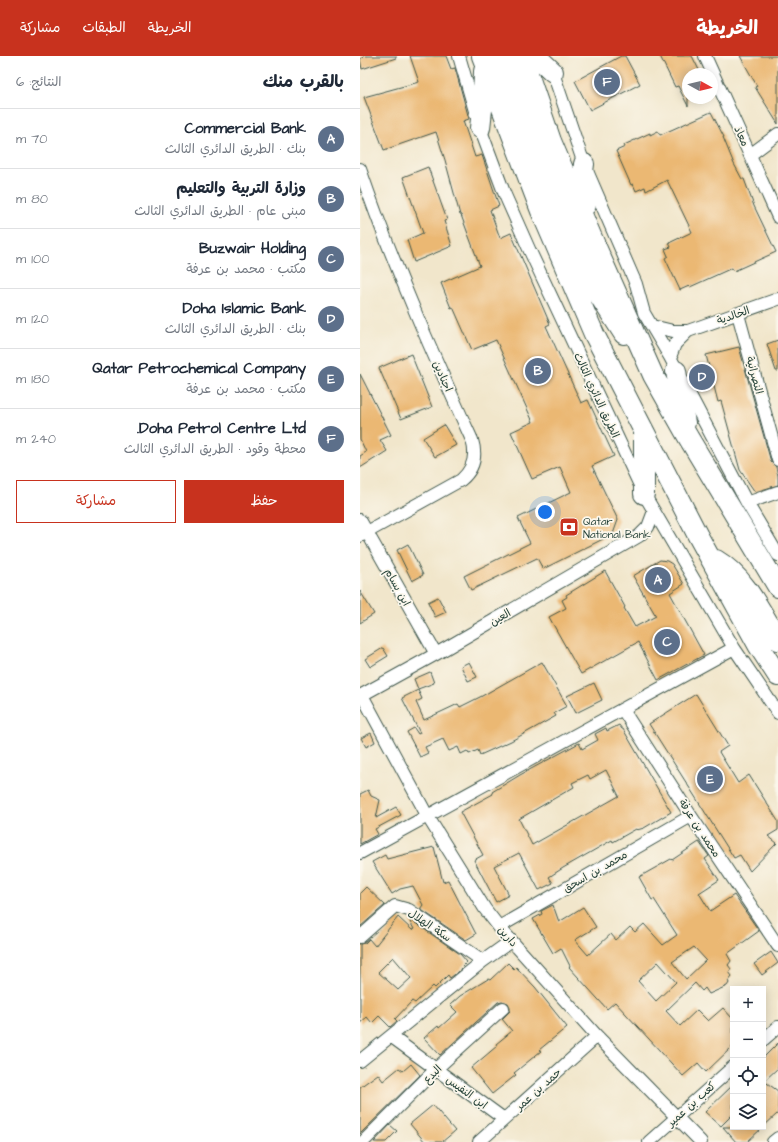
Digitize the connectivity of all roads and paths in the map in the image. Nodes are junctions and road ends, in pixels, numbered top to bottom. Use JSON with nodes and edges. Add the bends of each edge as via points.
{"nodes":[{"id":1,"x":460,"y":56,"type":"edge"},
{"id":2,"x":522,"y":56,"type":"edge"},
{"id":3,"x":536,"y":56,"type":"edge"},
{"id":4,"x":705,"y":56,"type":"edge"},
{"id":5,"x":489,"y":58,"type":"edge"},
{"id":6,"x":550,"y":64,"type":"edge"},
{"id":7,"x":480,"y":128,"type":"junction"},
{"id":8,"x":778,"y":134,"type":"edge"},
{"id":9,"x":750,"y":155,"type":"junction"},
{"id":10,"x":584,"y":164,"type":"junction"},
{"id":11,"x":360,"y":169,"type":"edge"},
{"id":12,"x":778,"y":217,"type":"edge"},
{"id":13,"x":592,"y":238,"type":"junction"},
{"id":14,"x":778,"y":299,"type":"edge"},
{"id":15,"x":738,"y":314,"type":"junction"},
{"id":16,"x":652,"y":326,"type":"junction"},
{"id":17,"x":688,"y":331,"type":"junction"},
{"id":18,"x":673,"y":364,"type":"junction"},
{"id":19,"x":653,"y":375,"type":"junction"},
{"id":20,"x":644,"y":431,"type":"junction"},
{"id":21,"x":688,"y":437,"type":"junction"},
{"id":22,"x":778,"y":460,"type":"edge"},
{"id":23,"x":778,"y":492,"type":"edge"},
{"id":24,"x":644,"y":494,"type":"junction"},
{"id":25,"x":747,"y":504,"type":"junction"},
{"id":26,"x":654,"y":511,"type":"junction"},
{"id":27,"x":360,"y":520,"type":"edge"},
{"id":28,"x":668,"y":533,"type":"junction"},
{"id":29,"x":363,"y":534,"type":"edge"},
{"id":30,"x":640,"y":536,"type":"junction"},
{"id":31,"x":778,"y":555,"type":"edge"},
{"id":32,"x":709,"y":556,"type":"junction"},
{"id":33,"x":778,"y":587,"type":"edge"},
{"id":34,"x":778,"y":640,"type":"edge"},
{"id":35,"x":734,"y":648,"type":"junction"},
{"id":36,"x":436,"y":654,"type":"junction"},
{"id":37,"x":778,"y":676,"type":"edge"},
{"id":38,"x":361,"y":696,"type":"edge"},
{"id":39,"x":623,"y":710,"type":"junction"},
{"id":40,"x":778,"y":712,"type":"edge"},
{"id":41,"x":692,"y":816,"type":"junction"},
{"id":42,"x":428,"y":817,"type":"junction"},
{"id":43,"x":360,"y":853,"type":"edge"},
{"id":44,"x":499,"y":927,"type":"junction"},
{"id":45,"x":360,"y":936,"type":"edge"},
{"id":46,"x":511,"y":941,"type":"junction"},
{"id":47,"x":778,"y":946,"type":"edge"},
{"id":48,"x":483,"y":961,"type":"junction"},
{"id":49,"x":503,"y":1008,"type":"dead end"},
{"id":50,"x":778,"y":1027,"type":"edge"},
{"id":51,"x":597,"y":1036,"type":"junction"},
{"id":52,"x":392,"y":1037,"type":"junction"},
{"id":53,"x":766,"y":1037,"type":"edge"},
{"id":54,"x":360,"y":1061,"type":"edge"},
{"id":55,"x":436,"y":1069,"type":"junction"},
{"id":56,"x":730,"y":1070,"type":"edge"},
{"id":57,"x":676,"y":1117,"type":"junction"},
{"id":58,"x":504,"y":1119,"type":"junction"},
{"id":59,"x":778,"y":1138,"type":"edge"},
{"id":60,"x":363,"y":1142,"type":"edge"},
{"id":61,"x":479,"y":1142,"type":"edge"},
{"id":62,"x":649,"y":1142,"type":"edge"},
{"id":63,"x":701,"y":1142,"type":"edge"},
{"id":64,"x":773,"y":1142,"type":"edge"}],
"edges":[{"from":1,"to":7,"type":"street","name":"الطريق الدائري الثالث"},
{"from":2,"to":13,"type":"highway","via":[[551,141]]},
{"from":3,"to":6,"type":"highway"},
{"from":4,"to":9,"type":"street","name":"معاذ"},
{"from":5,"to":7,"type":"highway"},
{"from":5,"to":19,"type":"highway","via":[[541,164],[582,263],[608,310]]},
{"from":5,"to":20,"type":"highway","via":[[547,226],[594,334]]},
{"from":6,"to":10,"type":"street"},
{"from":7,"to":24,"type":"street","name":"الطريق الدائري الثالث","via":[[529,249]]},
{"from":8,"to":9,"type":"street"},
{"from":9,"to":12,"type":"street","name":"معاذ"},
{"from":10,"to":13,"type":"highway","via":[[582,187]]},
{"from":10,"to":16,"type":"street","via":[[636,284],[644,313]]},
{"from":11,"to":29,"type":"street","name":"اجنادين","via":[[402,282],[472,440],[475,455],[471,469],[461,480]]},
{"from":13,"to":19,"type":"highway"},
{"from":14,"to":15,"type":"street","name":"الخالدية"},
{"from":15,"to":17,"type":"street","name":"الخالدية"},
{"from":15,"to":22,"type":"street","name":"النصرانية"},
{"from":16,"to":17,"type":"street","name":"الخالدية","via":[[673,331]]},
{"from":16,"to":18,"type":"street"},
{"from":17,"to":18,"type":"street","name":"الخالدية","via":[[675,344]]},
{"from":18,"to":21,"type":"highway"},
{"from":18,"to":25,"type":"street"},
{"from":19,"to":21,"type":"highway"},
{"from":20,"to":24,"type":"highway"},
{"from":20,"to":32,"type":"highway"},
{"from":21,"to":33,"type":"highway"},
{"from":23,"to":25,"type":"street"},
{"from":24,"to":26,"type":"street","name":"الطريق الدائري الثالث"},
{"from":25,"to":31,"type":"street"},
{"from":26,"to":28,"type":"street","name":"الطريق الدائري الثالث"},
{"from":26,"to":30,"type":"street","name":"العين","via":[[648,527]]},
{"from":27,"to":29,"type":"street","name":"ابن بسام"},
{"from":28,"to":30,"type":"street","name":"العين","via":[[658,532]]},
{"from":28,"to":35,"type":"street","name":"الطريق الدائري الثالث"},
{"from":29,"to":36,"type":"street","name":"ابن بسام"},
{"from":30,"to":36,"type":"street","name":"العين"},
{"from":32,"to":34,"type":"highway","via":[[727,568],[742,583]]},
{"from":32,"to":37,"type":"highway"},
{"from":35,"to":39,"type":"street"},
{"from":35,"to":40,"type":"street","name":"الطريق الدائري الثالث"},
{"from":36,"to":38,"type":"street","name":"العين"},
{"from":38,"to":42,"type":"street","name":"دارين"},
{"from":39,"to":41,"type":"street","name":"محمد بن عرفة"},
{"from":39,"to":42,"type":"street"},
{"from":41,"to":44,"type":"street","name":"محمد بن اسحق"},
{"from":41,"to":47,"type":"street","name":"محمد بن عرفة"},
{"from":42,"to":43,"type":"street"},
{"from":42,"to":44,"type":"street","name":"دارين","via":[[485,909]]},
{"from":44,"to":46,"type":"street","name":"دارين"},
{"from":45,"to":48,"type":"street","name":"سكة الهلال","via":[[395,906],[402,907]]},
{"from":46,"to":48,"type":"street"},
{"from":46,"to":51,"type":"street","name":"دارين"},
{"from":48,"to":52,"type":"street"},
{"from":49,"to":55,"type":"street","name":"البدع"},
{"from":50,"to":53,"type":"street"},
{"from":51,"to":57,"type":"street","name":"دارين"},
{"from":51,"to":58,"type":"street","name":"حمد بن عمر"},
{"from":52,"to":54,"type":"street"},
{"from":52,"to":55,"type":"street","name":"ابن النفيس"},
{"from":55,"to":58,"type":"street","name":"ابن النفيس"},
{"from":55,"to":60,"type":"street","name":"البدع"},
{"from":56,"to":57,"type":"street","name":"كعب بن عمير"},
{"from":57,"to":62,"type":"street","name":"كعب بن عمير"},
{"from":57,"to":63,"type":"street","name":"دارين"},
{"from":58,"to":61,"type":"street","name":"حمد بن عمر"},
{"from":59,"to":64,"type":"street"}]}
